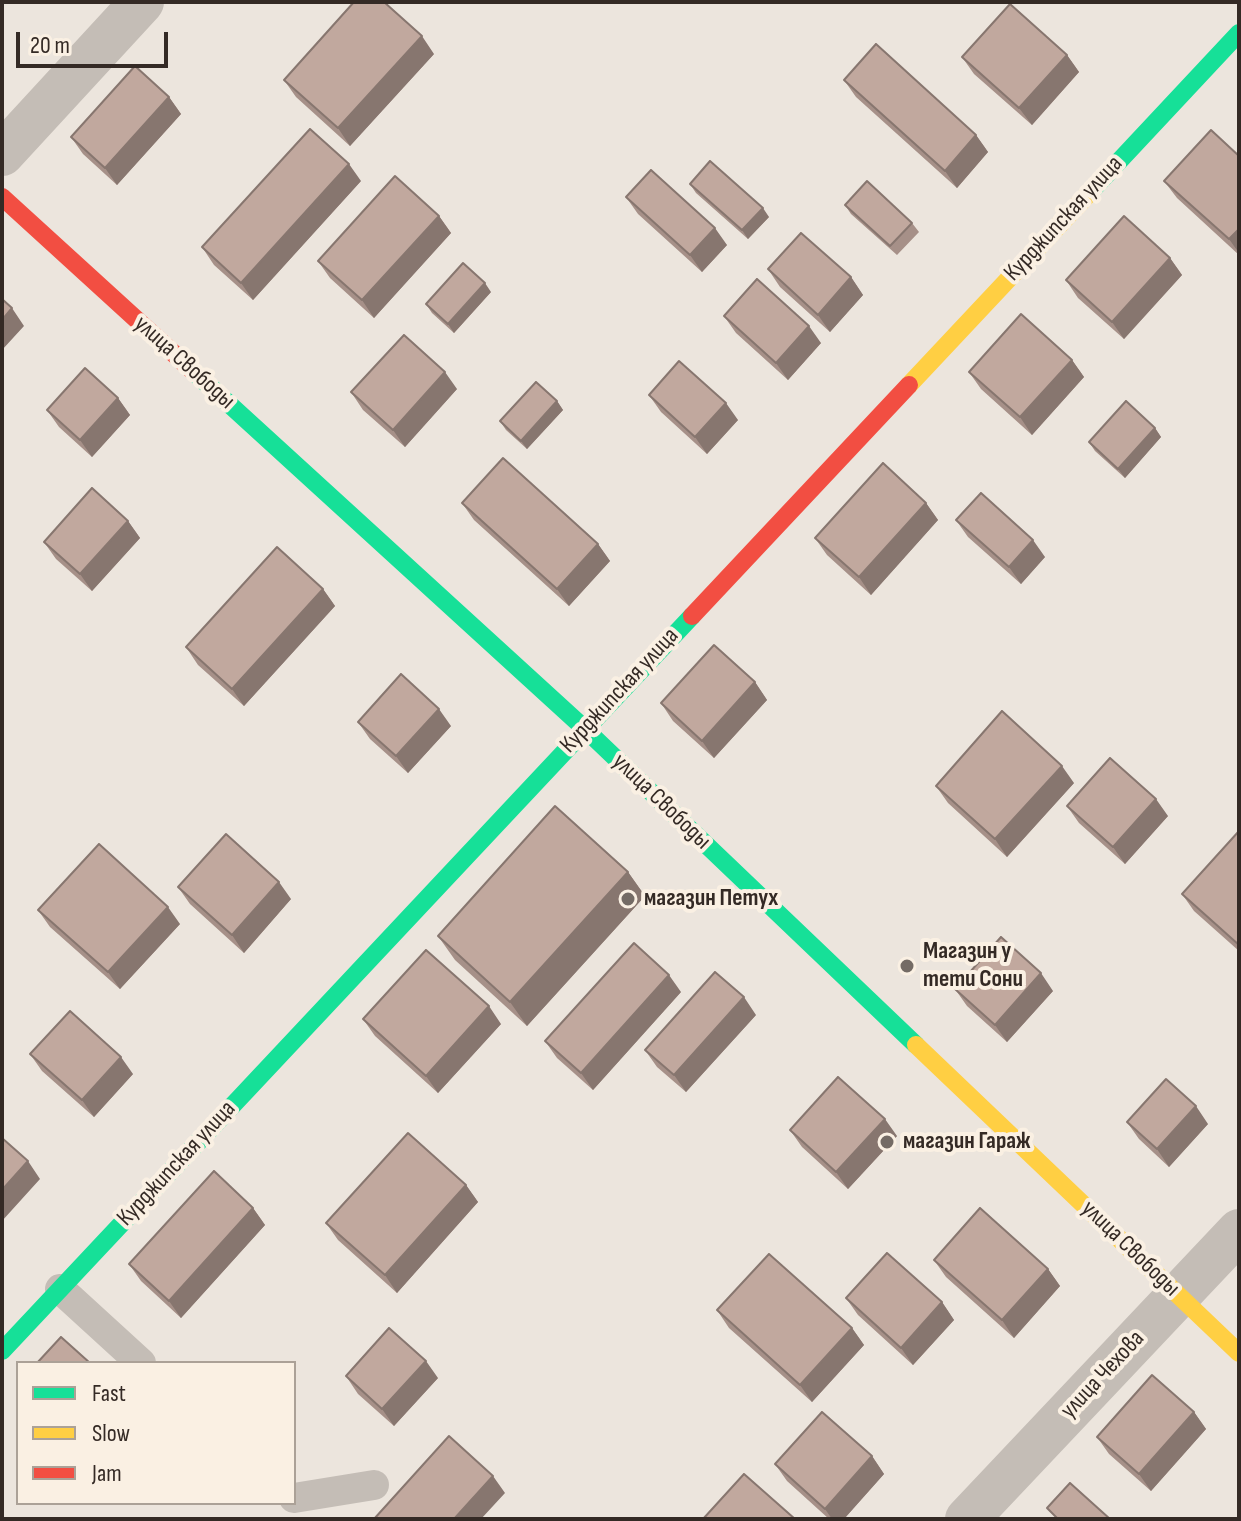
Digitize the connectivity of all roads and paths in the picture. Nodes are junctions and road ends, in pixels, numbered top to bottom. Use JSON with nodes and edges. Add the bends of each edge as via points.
{"nodes":[{"id":1,"x":142,"y":2,"type":"edge"},
{"id":2,"x":1239,"y":33,"type":"edge"},
{"id":3,"x":2,"y":154,"type":"edge"},
{"id":4,"x":2,"y":197,"type":"edge"},
{"id":5,"x":585,"y":729,"type":"junction"},
{"id":6,"x":1239,"y":1231,"type":"edge"},
{"id":7,"x":60,"y":1289,"type":"junction"},
{"id":8,"x":1178,"y":1295,"type":"junction"},
{"id":9,"x":2,"y":1351,"type":"edge"},
{"id":10,"x":1239,"y":1353,"type":"edge"},
{"id":11,"x":139,"y":1361,"type":"edge"},
{"id":12,"x":374,"y":1485,"type":"dead end"},
{"id":13,"x":296,"y":1498,"type":"edge"},
{"id":14,"x":967,"y":1519,"type":"edge"}],
"edges":[{"from":1,"to":3,"type":"street"},
{"from":2,"to":5,"type":"street","name":"Курджипская улица"},
{"from":4,"to":5,"type":"street","name":"улица Свободы"},
{"from":5,"to":7,"type":"street","name":"Курджипская улица"},
{"from":5,"to":8,"type":"street","name":"улица Свободы"},
{"from":6,"to":8,"type":"street","name":"улица Чехова"},
{"from":7,"to":9,"type":"street","name":"Курджипская улица"},
{"from":7,"to":11,"type":"lane"},
{"from":8,"to":10,"type":"street","name":"улица Свободы"},
{"from":8,"to":14,"type":"street","name":"улица Чехова"},
{"from":12,"to":13,"type":"lane"}]}
